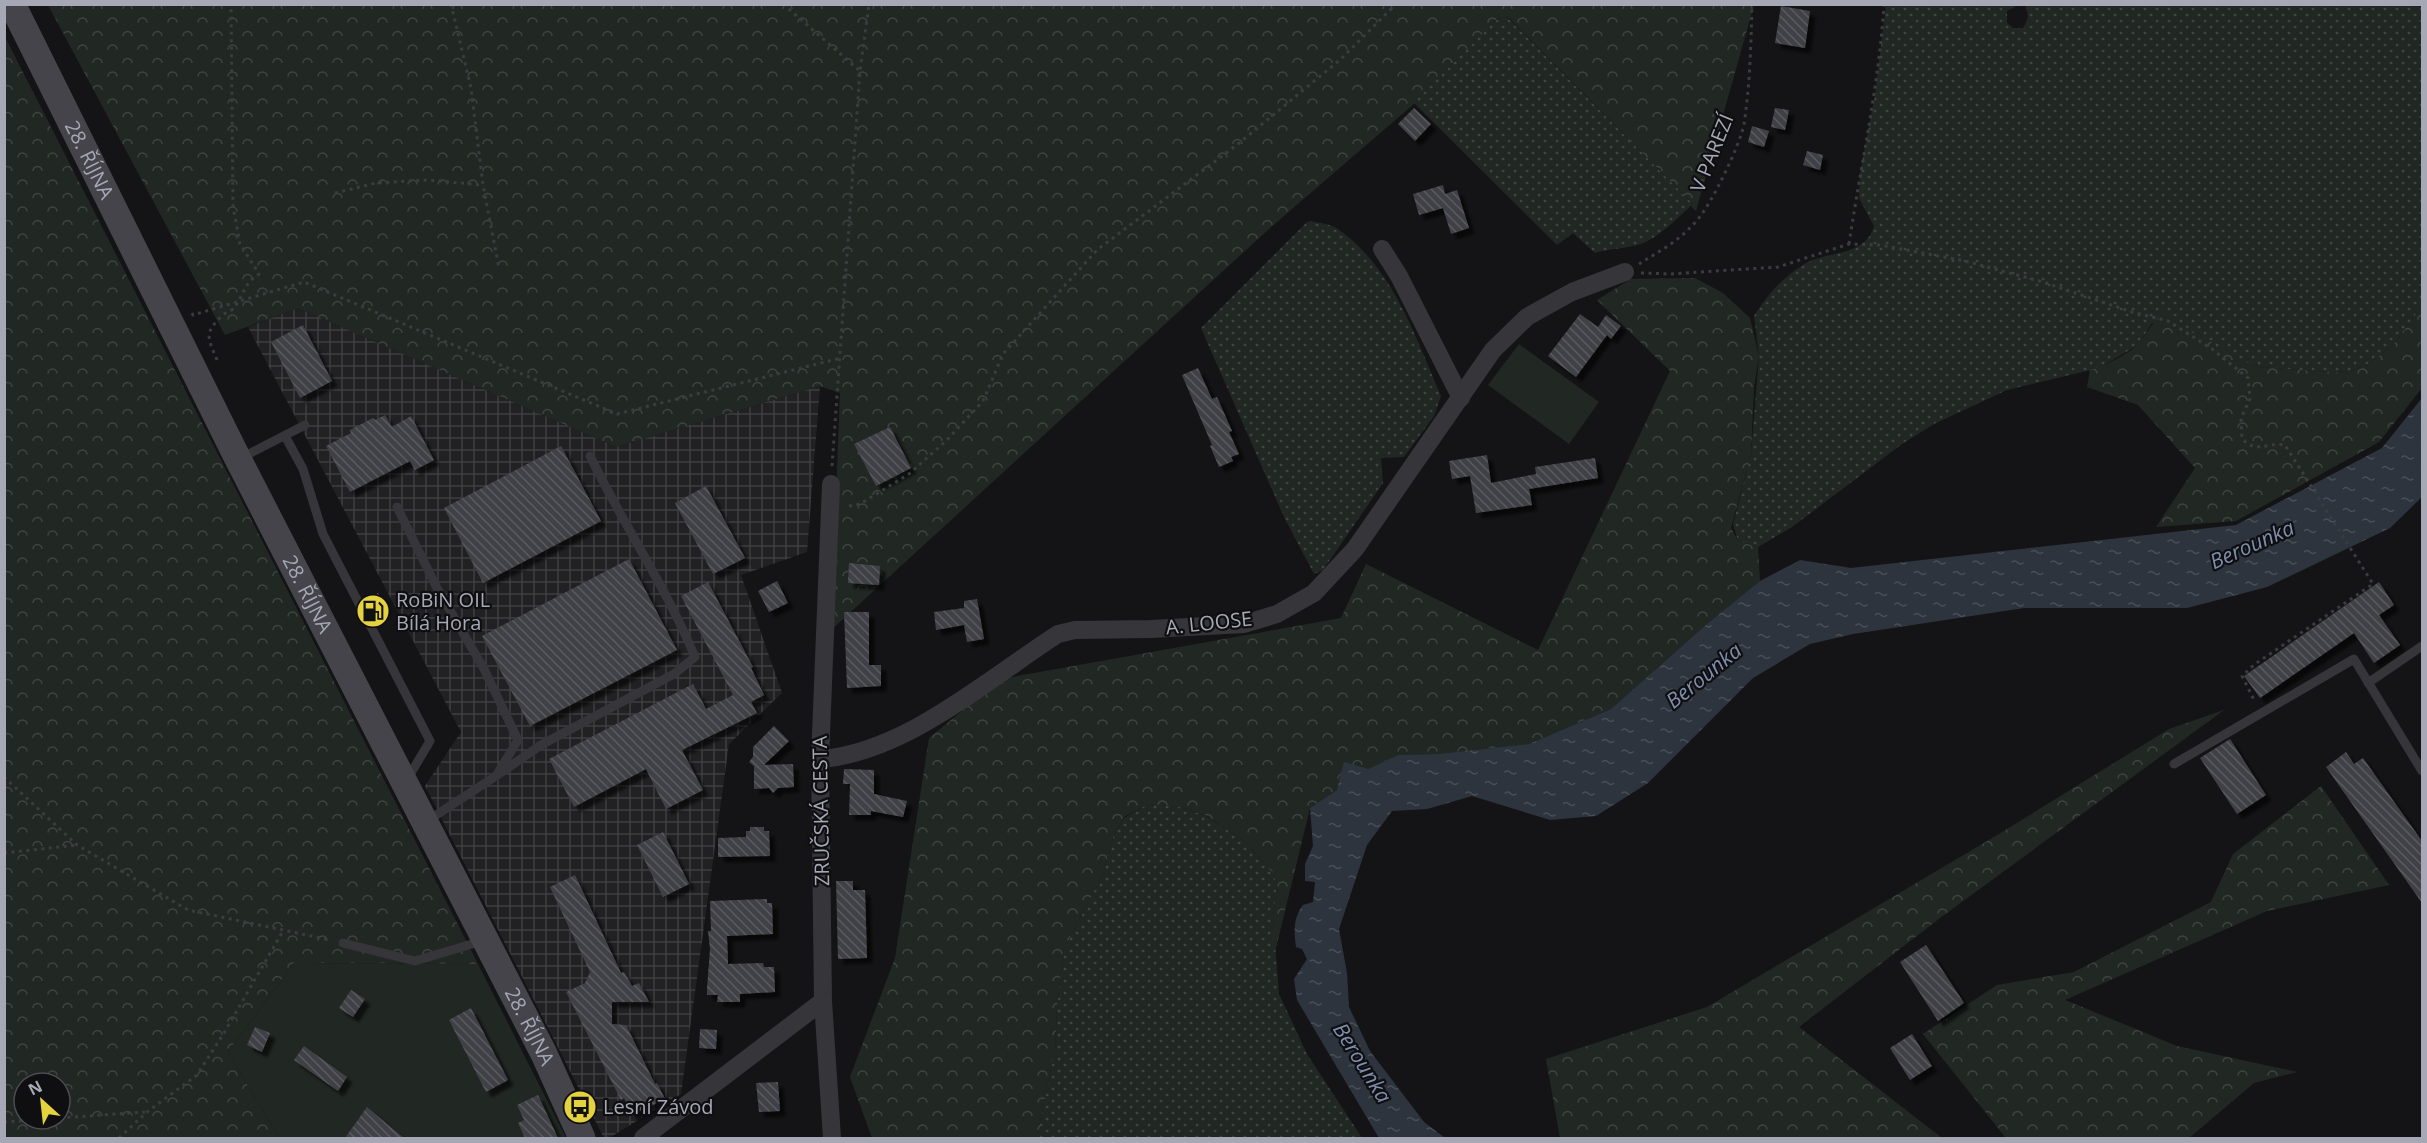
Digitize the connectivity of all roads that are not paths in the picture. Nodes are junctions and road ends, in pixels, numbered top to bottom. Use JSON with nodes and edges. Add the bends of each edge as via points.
{"nodes":[{"id":1,"x":12,"y":4,"type":"edge"},
{"id":2,"x":1382,"y":249,"type":"dead end"},
{"id":3,"x":1625,"y":273,"type":"road end"},
{"id":4,"x":1461,"y":398,"type":"junction"},
{"id":5,"x":305,"y":425,"type":"dead end"},
{"id":6,"x":285,"y":436,"type":"junction"},
{"id":7,"x":590,"y":456,"type":"dead end"},
{"id":8,"x":238,"y":459,"type":"junction"},
{"id":9,"x":831,"y":484,"type":"road end"},
{"id":10,"x":397,"y":507,"type":"dead end"},
{"id":11,"x":2422,"y":646,"type":"edge"},
{"id":12,"x":2368,"y":683,"type":"junction"},
{"id":13,"x":820,"y":759,"type":"junction"},
{"id":14,"x":2174,"y":764,"type":"dead end"},
{"id":15,"x":2422,"y":771,"type":"edge"},
{"id":16,"x":496,"y":776,"type":"junction"},
{"id":17,"x":405,"y":783,"type":"junction"},
{"id":18,"x":425,"y":822,"type":"junction"},
{"id":19,"x":486,"y":940,"type":"junction"},
{"id":20,"x":343,"y":943,"type":"road end"},
{"id":21,"x":823,"y":1001,"type":"junction"},
{"id":22,"x":582,"y":1138,"type":"edge"},
{"id":23,"x":642,"y":1138,"type":"edge"},
{"id":24,"x":832,"y":1138,"type":"edge"}],
"edges":[{"from":1,"to":8,"type":"main road","name":"28. ŘÍJNA"},
{"from":2,"to":4,"type":"street"},
{"from":3,"to":4,"type":"street","name":"A. LOOSE","via":[[1572,292],[1527,317],[1493,350]]},
{"from":4,"to":13,"type":"street","name":"A. LOOSE","via":[[1355,549],[1314,592],[1277,614],[1244,624],[1076,630],[1058,634],[932,719],[897,738],[836,758]]},
{"from":5,"to":6,"type":"lane"},
{"from":6,"to":8,"type":"lane"},
{"from":6,"to":17,"type":"lane","via":[[303,469],[323,534],[430,741]]},
{"from":7,"to":16,"type":"lane","via":[[681,622],[695,657],[674,674],[541,745]]},
{"from":8,"to":17,"type":"main road","name":"28. ŘÍJNA"},
{"from":9,"to":13,"type":"street","name":"ZRUČSKÁ CESTA"},
{"from":10,"to":16,"type":"lane","via":[[518,740]]},
{"from":11,"to":12,"type":"lane"},
{"from":12,"to":14,"type":"lane","via":[[2354,659]]},
{"from":12,"to":15,"type":"lane"},
{"from":13,"to":21,"type":"street","name":"ZRUČSKÁ CESTA"},
{"from":16,"to":18,"type":"lane"},
{"from":17,"to":18,"type":"main road","name":"28. ŘÍJNA"},
{"from":18,"to":19,"type":"main road","name":"28. ŘÍJNA"},
{"from":19,"to":20,"type":"lane","via":[[415,961]]},
{"from":19,"to":22,"type":"main road","name":"28. ŘÍJNA"},
{"from":21,"to":23,"type":"street"},
{"from":21,"to":24,"type":"street","name":"ZRUČSKÁ CESTA"}]}
